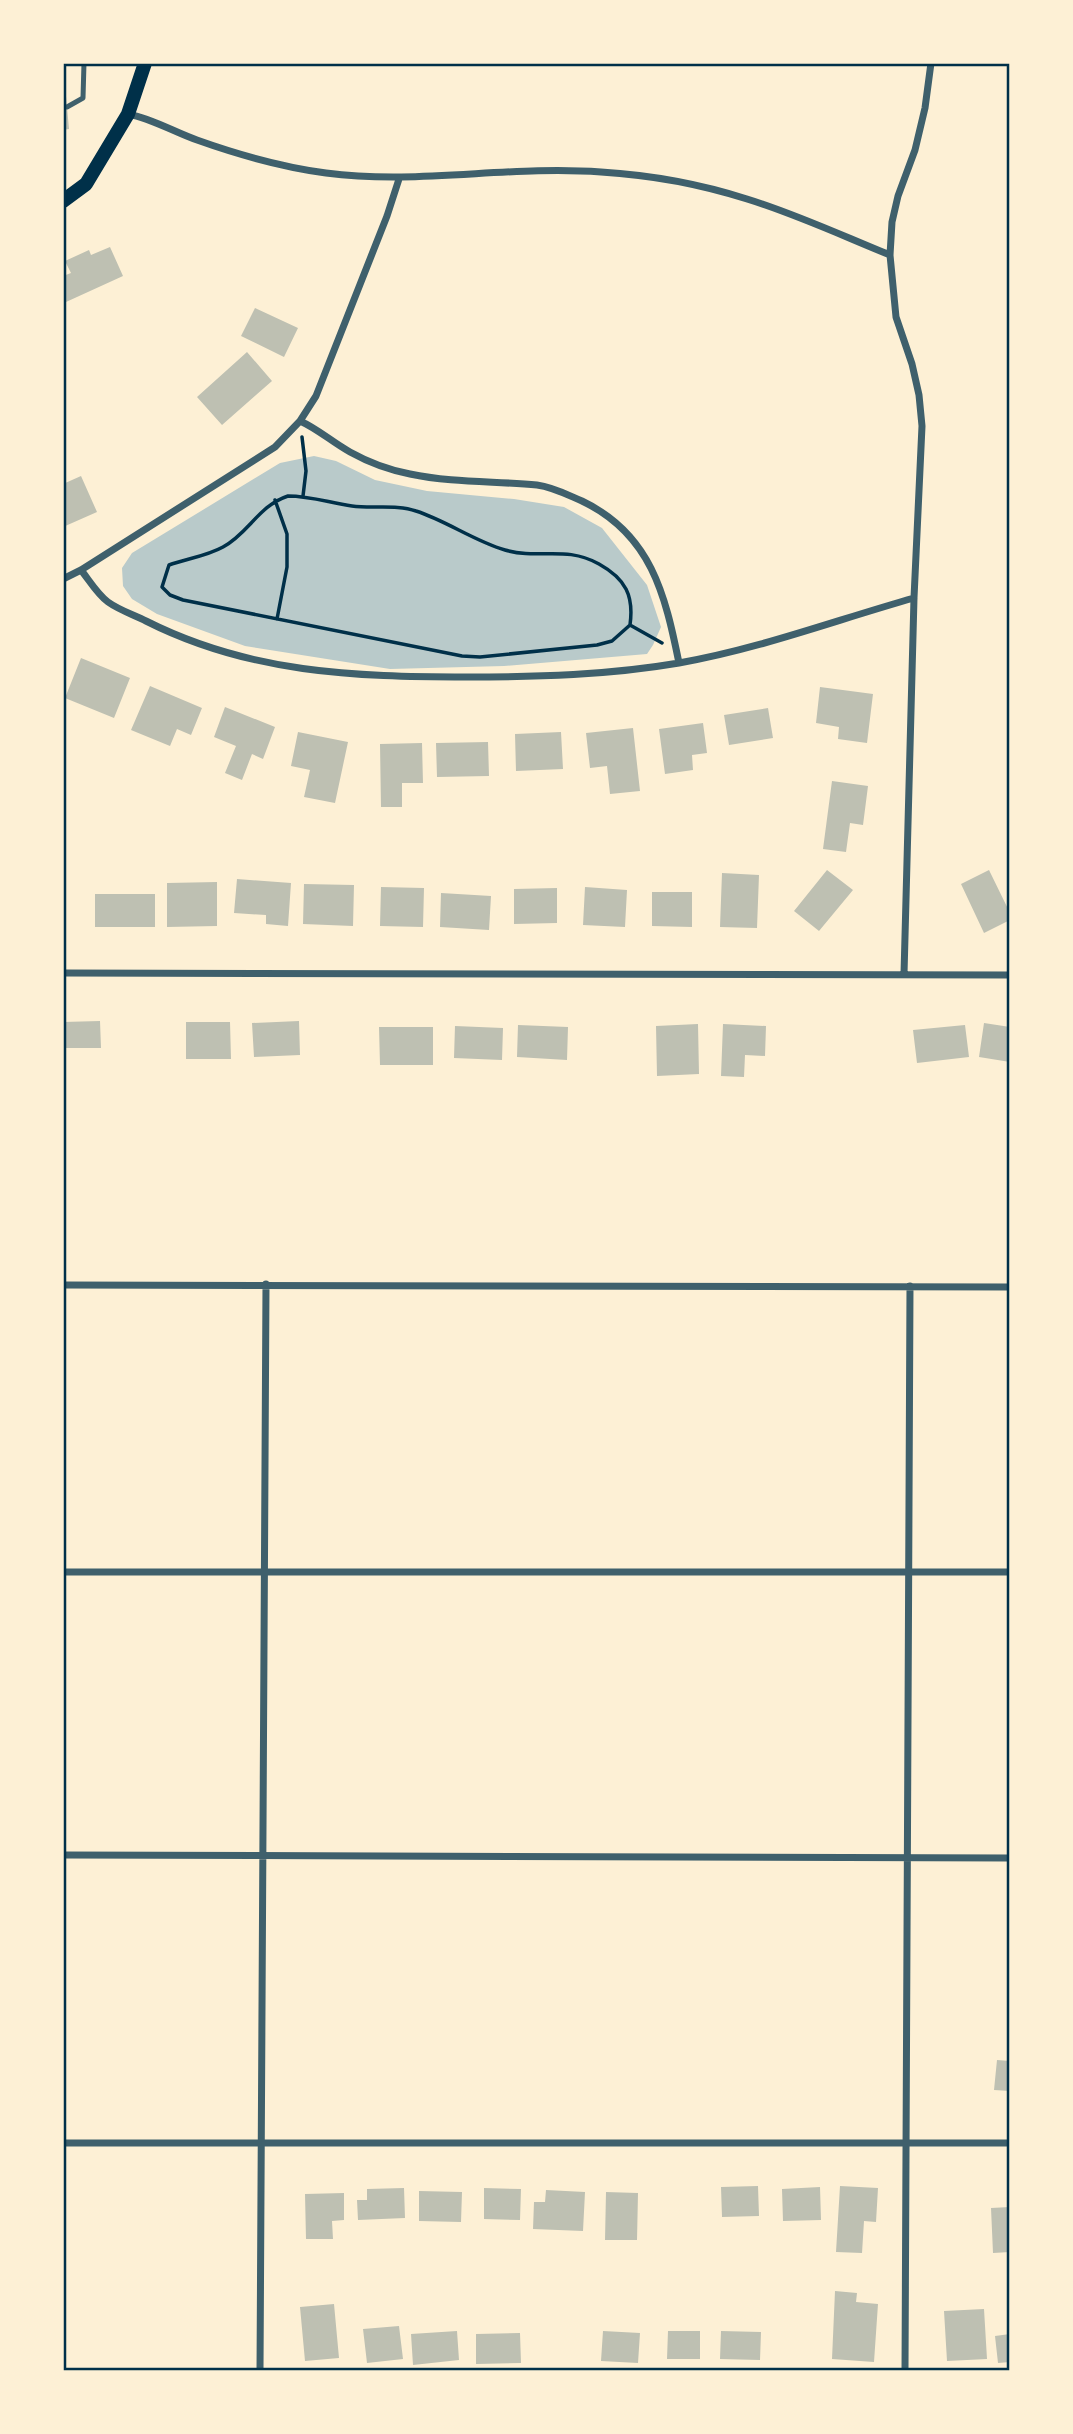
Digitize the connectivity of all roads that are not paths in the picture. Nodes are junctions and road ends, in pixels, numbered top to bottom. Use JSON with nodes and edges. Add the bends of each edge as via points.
{"nodes":[{"id":1,"x":84,"y":63,"type":"edge"},
{"id":2,"x":145,"y":63,"type":"edge"},
{"id":3,"x":931,"y":63,"type":"edge"},
{"id":4,"x":67,"y":107,"type":"dead end"},
{"id":5,"x":128,"y":114,"type":"junction"},
{"id":6,"x":399,"y":179,"type":"junction"},
{"id":7,"x":63,"y":201,"type":"edge"},
{"id":8,"x":890,"y":255,"type":"junction"},
{"id":9,"x":300,"y":421,"type":"junction"},
{"id":10,"x":81,"y":570,"type":"junction"},
{"id":11,"x":63,"y":579,"type":"edge"},
{"id":12,"x":914,"y":598,"type":"junction"},
{"id":13,"x":679,"y":663,"type":"junction"},
{"id":14,"x":63,"y":973,"type":"edge"},
{"id":15,"x":904,"y":974,"type":"junction"},
{"id":16,"x":1010,"y":975,"type":"edge"},
{"id":17,"x":266,"y":1284,"type":"junction"},
{"id":18,"x":63,"y":1285,"type":"edge"},
{"id":19,"x":910,"y":1286,"type":"junction"},
{"id":20,"x":1010,"y":1287,"type":"edge"},
{"id":21,"x":263,"y":1571,"type":"junction"},
{"id":22,"x":63,"y":1572,"type":"edge"},
{"id":23,"x":909,"y":1573,"type":"junction"},
{"id":24,"x":1010,"y":1573,"type":"edge"},
{"id":25,"x":63,"y":1855,"type":"edge"},
{"id":26,"x":262,"y":1855,"type":"junction"},
{"id":27,"x":907,"y":1857,"type":"junction"},
{"id":28,"x":1010,"y":1858,"type":"edge"},
{"id":29,"x":63,"y":2143,"type":"edge"},
{"id":30,"x":261,"y":2143,"type":"junction"},
{"id":31,"x":905,"y":2143,"type":"junction"},
{"id":32,"x":1010,"y":2143,"type":"edge"},
{"id":33,"x":260,"y":2371,"type":"edge"},
{"id":34,"x":905,"y":2371,"type":"edge"}],
"edges":[{"from":1,"to":4,"type":"lane","via":[[83,98]]},
{"from":2,"to":5,"type":"main road"},
{"from":3,"to":8,"type":"street","via":[[915,150],[892,222]]},
{"from":5,"to":6,"type":"street","via":[[256,159],[328,173]]},
{"from":5,"to":7,"type":"main road","via":[[86,184]]},
{"from":6,"to":8,"type":"street","via":[[550,171],[653,177],[747,198]]},
{"from":6,"to":9,"type":"street","via":[[316,396]]},
{"from":8,"to":12,"type":"street","via":[[896,317],[912,364],[922,426]]},
{"from":9,"to":10,"type":"street","via":[[275,447]]},
{"from":9,"to":13,"type":"street","via":[[349,451],[407,474],[540,486],[598,509],[621,527],[650,562],[662,588]]},
{"from":10,"to":11,"type":"street"},
{"from":10,"to":13,"type":"street","via":[[107,602],[166,631],[248,659],[296,669],[383,677],[516,677]]},
{"from":12,"to":13,"type":"street","via":[[754,647]]},
{"from":12,"to":15,"type":"street"},
{"from":14,"to":15,"type":"street"},
{"from":15,"to":16,"type":"street"},
{"from":17,"to":18,"type":"street"},
{"from":17,"to":19,"type":"street"},
{"from":17,"to":21,"type":"street"},
{"from":19,"to":20,"type":"street"},
{"from":19,"to":23,"type":"street"},
{"from":21,"to":22,"type":"street"},
{"from":21,"to":23,"type":"street"},
{"from":21,"to":26,"type":"street"},
{"from":23,"to":24,"type":"street"},
{"from":23,"to":27,"type":"street"},
{"from":25,"to":26,"type":"street"},
{"from":26,"to":27,"type":"street"},
{"from":26,"to":30,"type":"street"},
{"from":27,"to":28,"type":"street"},
{"from":27,"to":31,"type":"street"},
{"from":29,"to":30,"type":"street"},
{"from":30,"to":31,"type":"street"},
{"from":30,"to":33,"type":"street"},
{"from":31,"to":32,"type":"street"},
{"from":31,"to":34,"type":"street"}]}
